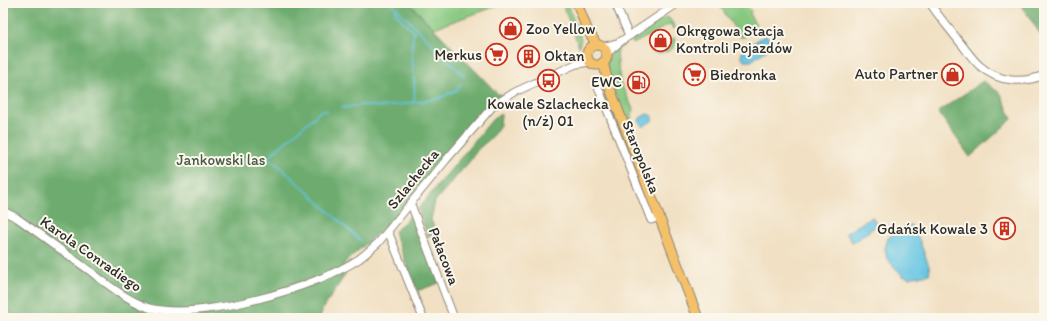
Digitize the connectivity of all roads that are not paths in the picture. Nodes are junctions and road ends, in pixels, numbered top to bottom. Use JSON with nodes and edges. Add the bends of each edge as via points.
{"nodes":[{"id":1,"x":577,"y":3,"type":"edge"},
{"id":2,"x":616,"y":3,"type":"edge"},
{"id":3,"x":678,"y":3,"type":"edge"},
{"id":4,"x":930,"y":3,"type":"edge"},
{"id":5,"x":629,"y":36,"type":"junction"},
{"id":6,"x":596,"y":55,"type":"junction"},
{"id":7,"x":1044,"y":75,"type":"edge"},
{"id":8,"x":609,"y":86,"type":"junction"},
{"id":9,"x":598,"y":87,"type":"dead end"},
{"id":10,"x":602,"y":97,"type":"junction"},
{"id":11,"x":409,"y":205,"type":"junction"},
{"id":12,"x":3,"y":210,"type":"edge"},
{"id":13,"x":659,"y":217,"type":"junction"},
{"id":14,"x":388,"y":231,"type":"junction"},
{"id":15,"x":263,"y":298,"type":"joint"},
{"id":16,"x":422,"y":318,"type":"edge"},
{"id":17,"x":454,"y":318,"type":"edge"},
{"id":18,"x":698,"y":318,"type":"edge"}],
"edges":[{"from":1,"to":6,"type":"main road","name":"Staropolska"},
{"from":2,"to":5,"type":"street"},
{"from":3,"to":5,"type":"street","name":"Szlachecka"},
{"from":4,"to":7,"type":"street","via":[[986,70],[998,77],[1013,80],[1029,80]]},
{"from":5,"to":6,"type":"street","name":"Szlachecka"},
{"from":6,"to":8,"type":"main road","name":"Staropolska"},
{"from":6,"to":11,"type":"street","name":"Szlachecka","via":[[515,92],[493,106]]},
{"from":8,"to":10,"type":"street"},
{"from":8,"to":13,"type":"main road","name":"Staropolska"},
{"from":9,"to":10,"type":"street","name":"Staropolska"},
{"from":10,"to":13,"type":"street","name":"Staropolska","via":[[651,220]]},
{"from":11,"to":14,"type":"street","name":"Szlachecka"},
{"from":11,"to":17,"type":"street","name":"Pałacowa","via":[[412,207]]},
{"from":12,"to":15,"type":"street","name":"Karola Conradiego","via":[[116,291],[149,308],[200,311]]},
{"from":13,"to":18,"type":"main road","name":"Staropolska"},
{"from":14,"to":15,"type":"street","name":"Szlachecka","via":[[368,252],[347,266],[320,279]]},
{"from":14,"to":16,"type":"street"}]}
